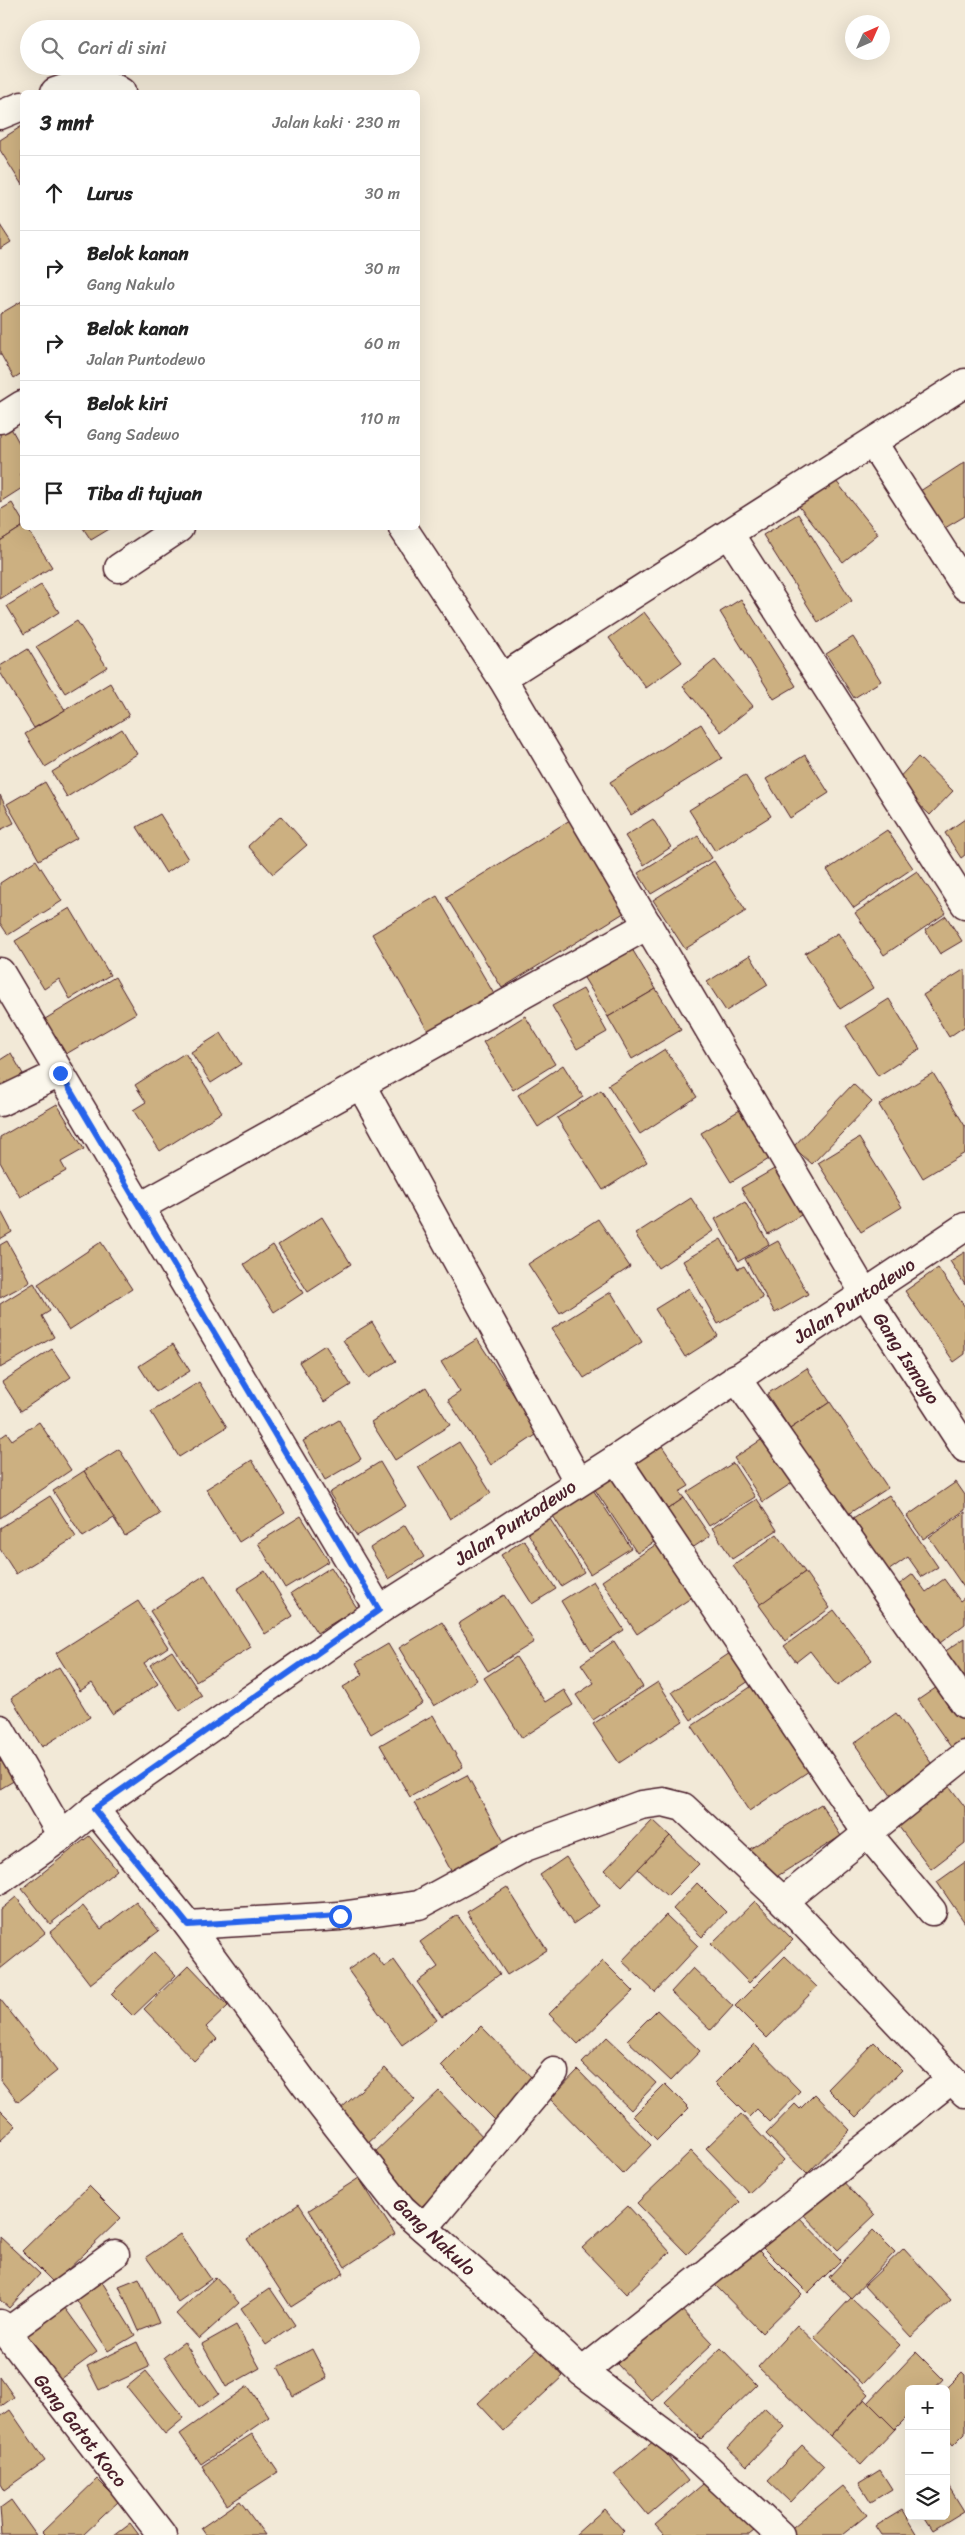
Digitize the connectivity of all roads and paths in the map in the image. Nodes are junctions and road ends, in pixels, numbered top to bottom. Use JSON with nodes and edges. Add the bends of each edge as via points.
{"nodes":[{"id":1,"x":64,"y":90,"type":"edge"},
{"id":2,"x":118,"y":90,"type":"edge"},
{"id":3,"x":20,"y":107,"type":"edge"},
{"id":4,"x":0,"y":115,"type":"edge"},
{"id":5,"x":965,"y":383,"type":"edge"},
{"id":6,"x":20,"y":406,"type":"edge"},
{"id":7,"x":0,"y":419,"type":"edge"},
{"id":8,"x":873,"y":443,"type":"junction"},
{"id":9,"x":176,"y":530,"type":"edge"},
{"id":10,"x":404,"y":530,"type":"edge"},
{"id":11,"x":730,"y":534,"type":"junction"},
{"id":12,"x":119,"y":568,"type":"dead end"},
{"id":13,"x":965,"y":586,"type":"edge"},
{"id":14,"x":502,"y":678,"type":"junction"},
{"id":15,"x":965,"y":904,"type":"edge"},
{"id":16,"x":648,"y":925,"type":"junction"},
{"id":17,"x":0,"y":972,"type":"edge"},
{"id":18,"x":60,"y":1073,"type":"junction"},
{"id":19,"x":361,"y":1084,"type":"junction"},
{"id":20,"x":0,"y":1102,"type":"edge"},
{"id":21,"x":140,"y":1207,"type":"junction"},
{"id":22,"x":965,"y":1226,"type":"edge"},
{"id":23,"x":865,"y":1294,"type":"junction"},
{"id":24,"x":736,"y":1378,"type":"junction"},
{"id":25,"x":965,"y":1448,"type":"edge"},
{"id":26,"x":616,"y":1459,"type":"junction"},
{"id":27,"x":578,"y":1481,"type":"junction"},
{"id":28,"x":379,"y":1610,"type":"junction"},
{"id":29,"x":965,"y":1704,"type":"edge"},
{"id":30,"x":0,"y":1729,"type":"edge"},
{"id":31,"x":965,"y":1755,"type":"edge"},
{"id":32,"x":94,"y":1809,"type":"junction"},
{"id":33,"x":867,"y":1834,"type":"junction"},
{"id":34,"x":62,"y":1836,"type":"junction"},
{"id":35,"x":0,"y":1880,"type":"edge"},
{"id":36,"x":783,"y":1901,"type":"junction"},
{"id":37,"x":932,"y":1911,"type":"dead end"},
{"id":38,"x":188,"y":1925,"type":"junction"},
{"id":39,"x":554,"y":2072,"type":"dead end"},
{"id":40,"x":958,"y":2086,"type":"edge"},
{"id":41,"x":424,"y":2228,"type":"junction"},
{"id":42,"x":115,"y":2254,"type":"dead end"},
{"id":43,"x":3,"y":2329,"type":"edge"},
{"id":44,"x":582,"y":2372,"type":"junction"},
{"id":45,"x":777,"y":2534,"type":"edge"},
{"id":46,"x":162,"y":2535,"type":"edge"}],
"edges":[{"from":1,"to":2,"type":"street","via":[[95,83]]},
{"from":3,"to":4,"type":"street"},
{"from":5,"to":8,"type":"street"},
{"from":6,"to":7,"type":"street"},
{"from":8,"to":11,"type":"street"},
{"from":8,"to":13,"type":"street"},
{"from":9,"to":12,"type":"street"},
{"from":10,"to":14,"type":"street","name":"Gang Ismoyo"},
{"from":11,"to":14,"type":"street"},
{"from":11,"to":15,"type":"street"},
{"from":14,"to":16,"type":"street","name":"Gang Ismoyo"},
{"from":16,"to":19,"type":"street"},
{"from":16,"to":23,"type":"street","name":"Gang Ismoyo"},
{"from":17,"to":18,"type":"street"},
{"from":18,"to":20,"type":"street"},
{"from":18,"to":21,"type":"street"},
{"from":19,"to":21,"type":"street"},
{"from":19,"to":27,"type":"street"},
{"from":21,"to":28,"type":"street"},
{"from":22,"to":23,"type":"street","name":"Jalan Puntodewo"},
{"from":23,"to":24,"type":"street","name":"Jalan Puntodewo"},
{"from":23,"to":25,"type":"street","name":"Gang Ismoyo"},
{"from":24,"to":26,"type":"street","name":"Jalan Puntodewo"},
{"from":24,"to":29,"type":"street"},
{"from":26,"to":27,"type":"street","name":"Jalan Puntodewo"},
{"from":26,"to":33,"type":"street"},
{"from":27,"to":28,"type":"street","name":"Jalan Puntodewo"},
{"from":28,"to":32,"type":"street","name":"Jalan Puntodewo"},
{"from":30,"to":34,"type":"street"},
{"from":31,"to":33,"type":"street"},
{"from":32,"to":34,"type":"street","name":"Jalan Puntodewo"},
{"from":32,"to":38,"type":"street","name":"Gang Nakulo"},
{"from":33,"to":36,"type":"street"},
{"from":33,"to":37,"type":"street"},
{"from":34,"to":35,"type":"street","name":"Jalan Puntodewo"},
{"from":36,"to":38,"type":"street","via":[[683,1807],[663,1802],[641,1805],[525,1847],[419,1905],[340,1916]]},
{"from":36,"to":40,"type":"street"},
{"from":38,"to":41,"type":"street","name":"Gang Nakulo","via":[[402,2209]]},
{"from":39,"to":41,"type":"street"},
{"from":40,"to":44,"type":"street"},
{"from":41,"to":44,"type":"street","name":"Gang Nakulo"},
{"from":42,"to":43,"type":"street"},
{"from":43,"to":46,"type":"street","name":"Gang Gatot Koco"},
{"from":44,"to":45,"type":"street","name":"Gang Nakulo","via":[[697,2458]]}]}
